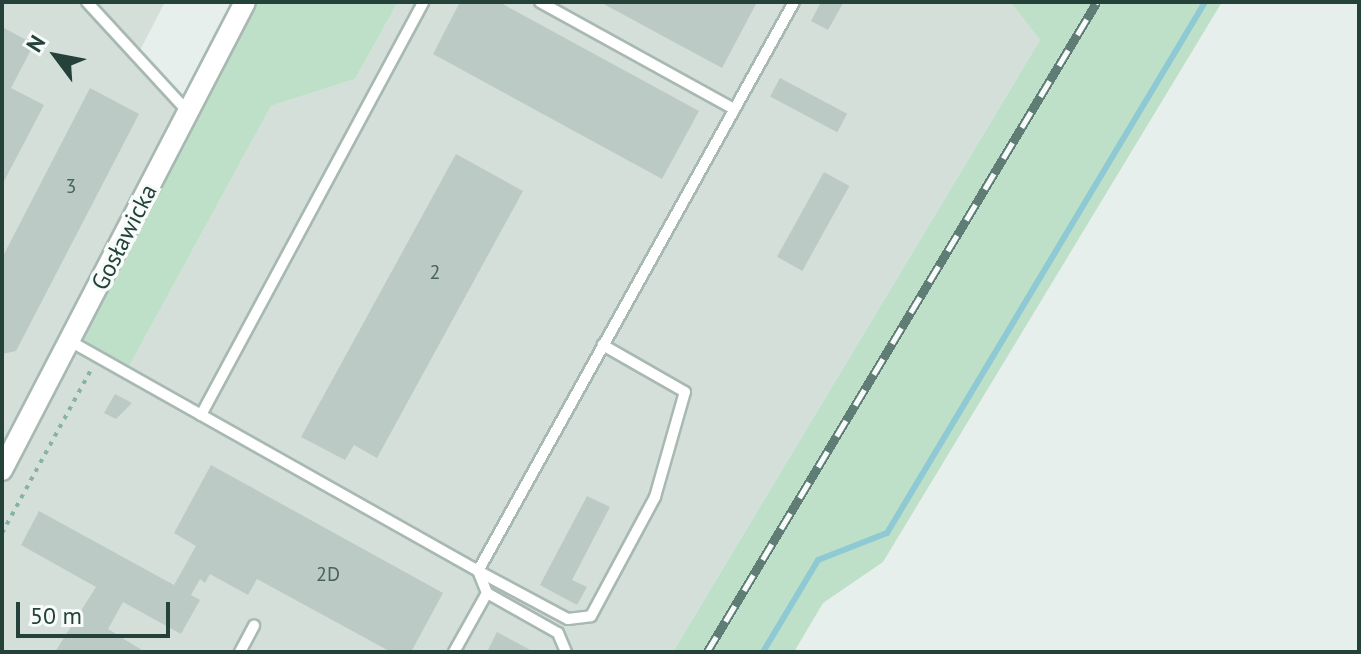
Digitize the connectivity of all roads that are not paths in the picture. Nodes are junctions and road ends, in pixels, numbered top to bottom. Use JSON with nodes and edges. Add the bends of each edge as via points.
{"nodes":[{"id":1,"x":87,"y":2,"type":"edge"},
{"id":2,"x":245,"y":2,"type":"edge"},
{"id":3,"x":423,"y":2,"type":"edge"},
{"id":4,"x":540,"y":2,"type":"edge"},
{"id":5,"x":794,"y":2,"type":"edge"},
{"id":6,"x":734,"y":109,"type":"junction"},
{"id":7,"x":188,"y":112,"type":"junction"},
{"id":8,"x":70,"y":341,"type":"junction"},
{"id":9,"x":603,"y":345,"type":"junction"},
{"id":10,"x":201,"y":415,"type":"junction"},
{"id":11,"x":4,"y":461,"type":"edge"},
{"id":12,"x":478,"y":571,"type":"junction"},
{"id":13,"x":487,"y":593,"type":"junction"},
{"id":14,"x":254,"y":626,"type":"dead end"},
{"id":15,"x":240,"y":652,"type":"edge"},
{"id":16,"x":454,"y":652,"type":"edge"},
{"id":17,"x":566,"y":652,"type":"edge"}],
"edges":[{"from":1,"to":7,"type":"lane"},
{"from":2,"to":7,"type":"street","name":"Gosławicka"},
{"from":3,"to":10,"type":"lane"},
{"from":4,"to":6,"type":"lane"},
{"from":5,"to":6,"type":"lane"},
{"from":6,"to":9,"type":"lane"},
{"from":7,"to":8,"type":"street","name":"Gosławicka"},
{"from":8,"to":10,"type":"lane"},
{"from":8,"to":11,"type":"street","name":"Gosławicka"},
{"from":9,"to":12,"type":"lane"},
{"from":9,"to":12,"type":"lane","via":[[685,392],[655,497],[591,616],[568,619]]},
{"from":10,"to":12,"type":"lane"},
{"from":12,"to":13,"type":"lane"},
{"from":13,"to":16,"type":"lane"},
{"from":13,"to":17,"type":"lane","via":[[558,633]]},
{"from":14,"to":15,"type":"lane"}]}
